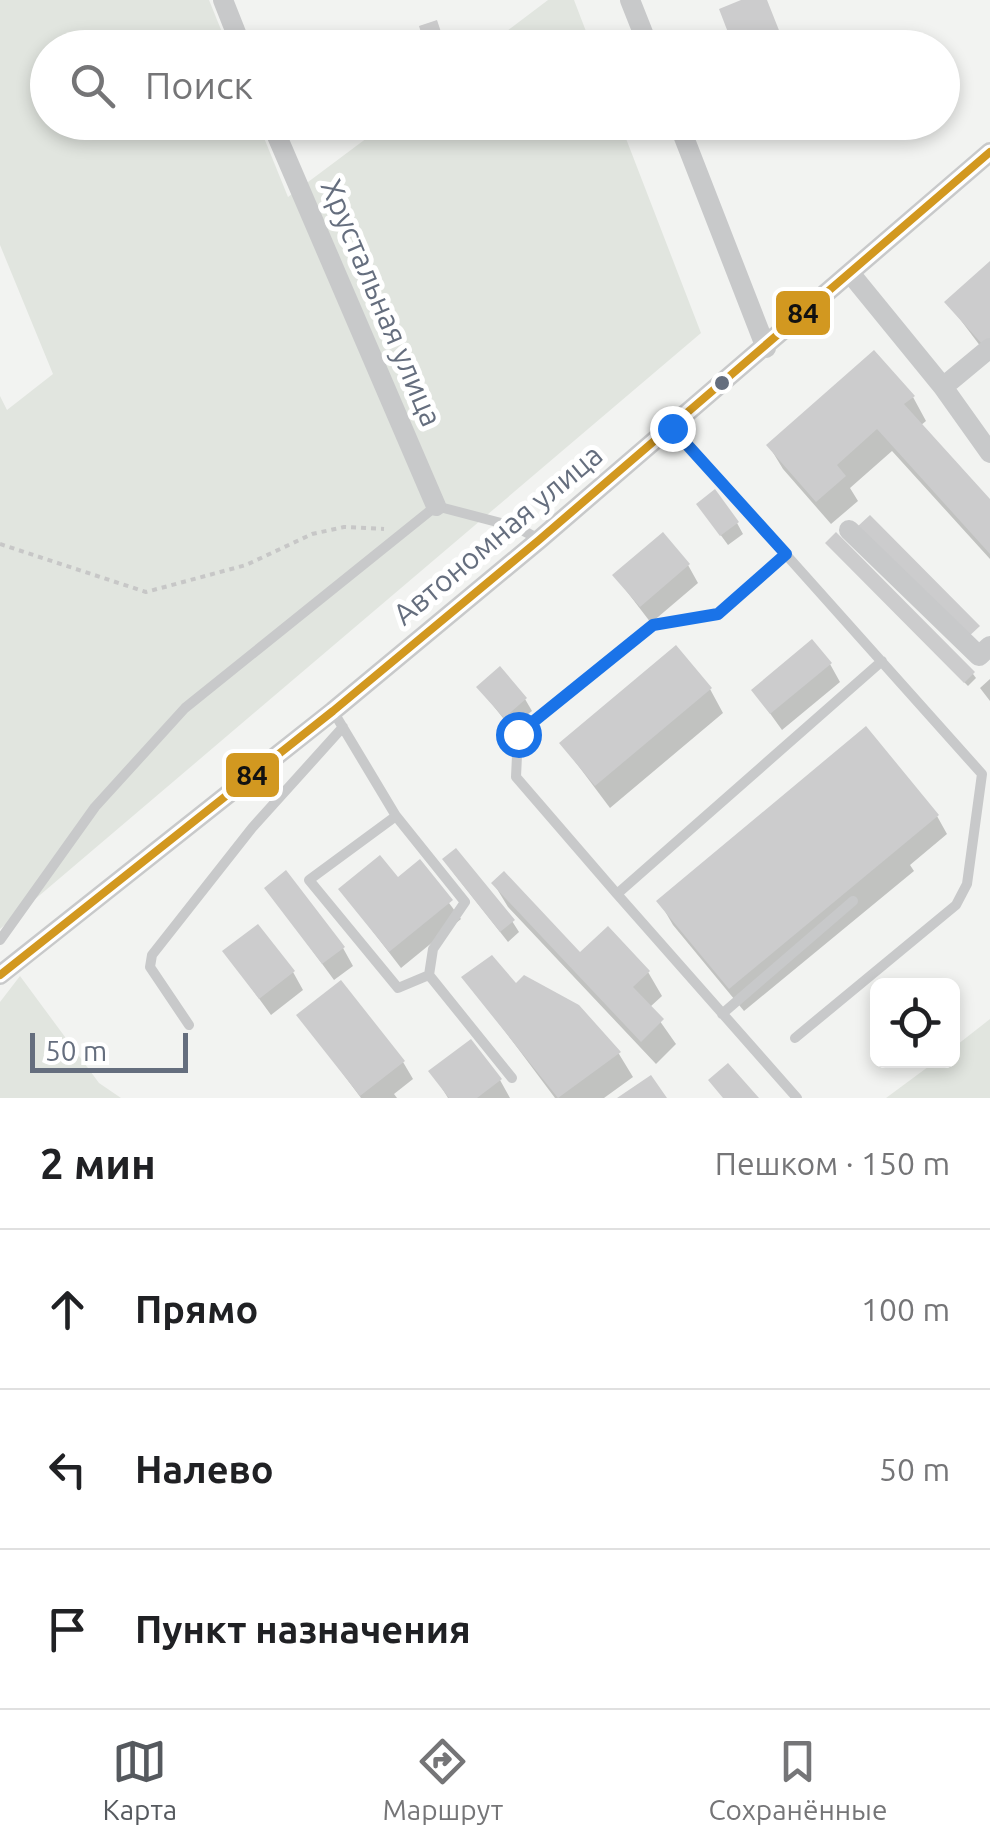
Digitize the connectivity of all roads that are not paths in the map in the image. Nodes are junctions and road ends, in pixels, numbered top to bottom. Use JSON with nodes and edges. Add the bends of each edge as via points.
{"nodes":[{"id":1,"x":223,"y":0,"type":"edge"},
{"id":2,"x":630,"y":0,"type":"edge"},
{"id":3,"x":235,"y":30,"type":"edge"},
{"id":4,"x":642,"y":30,"type":"edge"},
{"id":5,"x":279,"y":140,"type":"edge"},
{"id":6,"x":685,"y":140,"type":"edge"},
{"id":7,"x":990,"y":152,"type":"edge"},
{"id":8,"x":850,"y":273,"type":"junction"},
{"id":9,"x":766,"y":348,"type":"junction"},
{"id":10,"x":990,"y":348,"type":"edge"},
{"id":11,"x":943,"y":387,"type":"junction"},
{"id":12,"x":672,"y":428,"type":"junction"},
{"id":13,"x":990,"y":453,"type":"edge"},
{"id":14,"x":436,"y":506,"type":"junction"},
{"id":15,"x":849,"y":530,"type":"dead end"},
{"id":16,"x":540,"y":540,"type":"junction"},
{"id":17,"x":786,"y":554,"type":"junction"},
{"id":18,"x":990,"y":646,"type":"edge"},
{"id":19,"x":882,"y":661,"type":"junction"},
{"id":20,"x":338,"y":719,"type":"junction"},
{"id":21,"x":396,"y":816,"type":"junction"},
{"id":22,"x":617,"y":894,"type":"junction"},
{"id":23,"x":854,"y":901,"type":"dead end"},
{"id":24,"x":0,"y":940,"type":"edge"},
{"id":25,"x":429,"y":974,"type":"junction"},
{"id":26,"x":0,"y":975,"type":"edge"},
{"id":27,"x":722,"y":1014,"type":"junction"},
{"id":28,"x":189,"y":1024,"type":"dead end"},
{"id":29,"x":795,"y":1038,"type":"dead end"},
{"id":30,"x":512,"y":1078,"type":"dead end"},
{"id":31,"x":797,"y":1098,"type":"edge"}],
"edges":[{"from":1,"to":3,"type":"street"},
{"from":2,"to":4,"type":"street"},
{"from":5,"to":14,"type":"street","name":"Хрустальная улица"},
{"from":6,"to":9,"type":"street"},
{"from":7,"to":8,"type":"street","name":"Автономная улица"},
{"from":8,"to":9,"type":"street","name":"Автономная улица"},
{"from":8,"to":11,"type":"street"},
{"from":9,"to":12,"type":"street","name":"Автономная улица"},
{"from":10,"to":11,"type":"street"},
{"from":11,"to":13,"type":"street"},
{"from":12,"to":16,"type":"street","name":"Автономная улица"},
{"from":12,"to":17,"type":"lane"},
{"from":14,"to":16,"type":"lane"},
{"from":14,"to":24,"type":"lane","via":[[185,708],[95,807]]},
{"from":15,"to":18,"type":"street","via":[[979,656]]},
{"from":16,"to":20,"type":"street","name":"Автономная улица"},
{"from":17,"to":19,"type":"lane"},
{"from":17,"to":22,"type":"lane","via":[[718,614],[653,625],[518,734],[516,777]]},
{"from":19,"to":22,"type":"lane"},
{"from":19,"to":29,"type":"lane","via":[[982,774],[967,884],[956,905]]},
{"from":20,"to":21,"type":"lane"},
{"from":20,"to":26,"type":"street","name":"Автономная улица","via":[[314,726]]},
{"from":20,"to":28,"type":"lane","via":[[152,954],[150,967]]},
{"from":21,"to":25,"type":"lane","via":[[465,902],[433,949]]},
{"from":21,"to":25,"type":"lane","via":[[309,880],[398,988]]},
{"from":22,"to":27,"type":"lane"},
{"from":23,"to":27,"type":"lane"},
{"from":25,"to":30,"type":"lane"},
{"from":27,"to":31,"type":"lane"}]}
